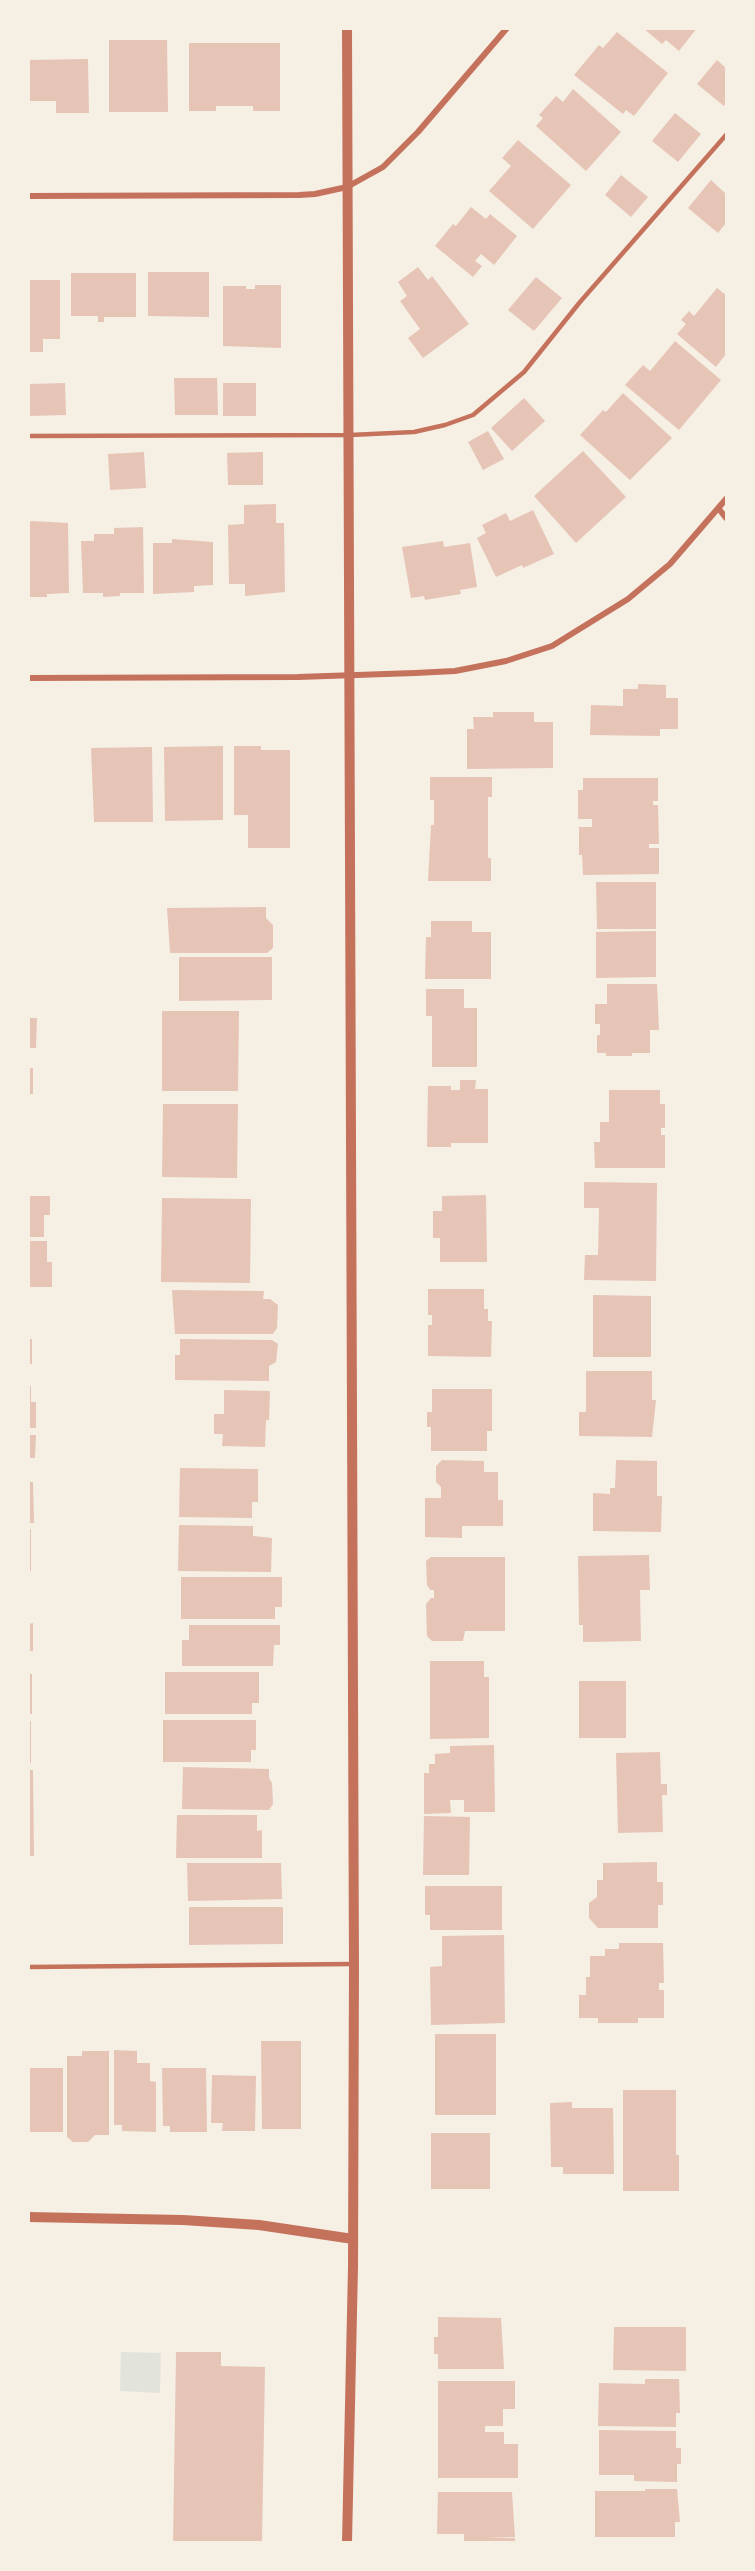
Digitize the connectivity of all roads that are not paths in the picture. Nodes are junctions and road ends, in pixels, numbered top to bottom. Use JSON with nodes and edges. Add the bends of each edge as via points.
{"nodes":[{"id":1,"x":347,"y":28,"type":"edge"},
{"id":2,"x":507,"y":28,"type":"edge"},
{"id":3,"x":726,"y":135,"type":"edge"},
{"id":4,"x":347,"y":187,"type":"junction"},
{"id":5,"x":28,"y":196,"type":"edge"},
{"id":6,"x":350,"y":435,"type":"junction"},
{"id":7,"x":28,"y":436,"type":"edge"},
{"id":8,"x":726,"y":499,"type":"edge"},
{"id":9,"x":719,"y":509,"type":"junction"},
{"id":10,"x":726,"y":518,"type":"edge"},
{"id":11,"x":348,"y":675,"type":"junction"},
{"id":12,"x":28,"y":678,"type":"edge"},
{"id":13,"x":354,"y":1964,"type":"junction"},
{"id":14,"x":28,"y":1967,"type":"edge"},
{"id":15,"x":28,"y":2217,"type":"edge"},
{"id":16,"x":353,"y":2239,"type":"junction"},
{"id":17,"x":347,"y":2542,"type":"edge"}],
"edges":[{"from":1,"to":4,"type":"street"},
{"from":2,"to":4,"type":"street","via":[[418,132],[382,167]]},
{"from":3,"to":6,"type":"lane","via":[[524,372],[498,396],[473,415],[445,425],[414,432]]},
{"from":4,"to":5,"type":"street","via":[[307,194]]},
{"from":4,"to":6,"type":"street"},
{"from":6,"to":7,"type":"lane"},
{"from":6,"to":11,"type":"street"},
{"from":8,"to":9,"type":"street"},
{"from":9,"to":10,"type":"street"},
{"from":9,"to":11,"type":"street","via":[[670,564],[628,599],[552,646],[506,662],[455,671]]},
{"from":11,"to":12,"type":"street"},
{"from":11,"to":13,"type":"street"},
{"from":13,"to":14,"type":"lane"},
{"from":13,"to":16,"type":"street"},
{"from":15,"to":16,"type":"street","via":[[259,2225]]},
{"from":16,"to":17,"type":"street"}]}
